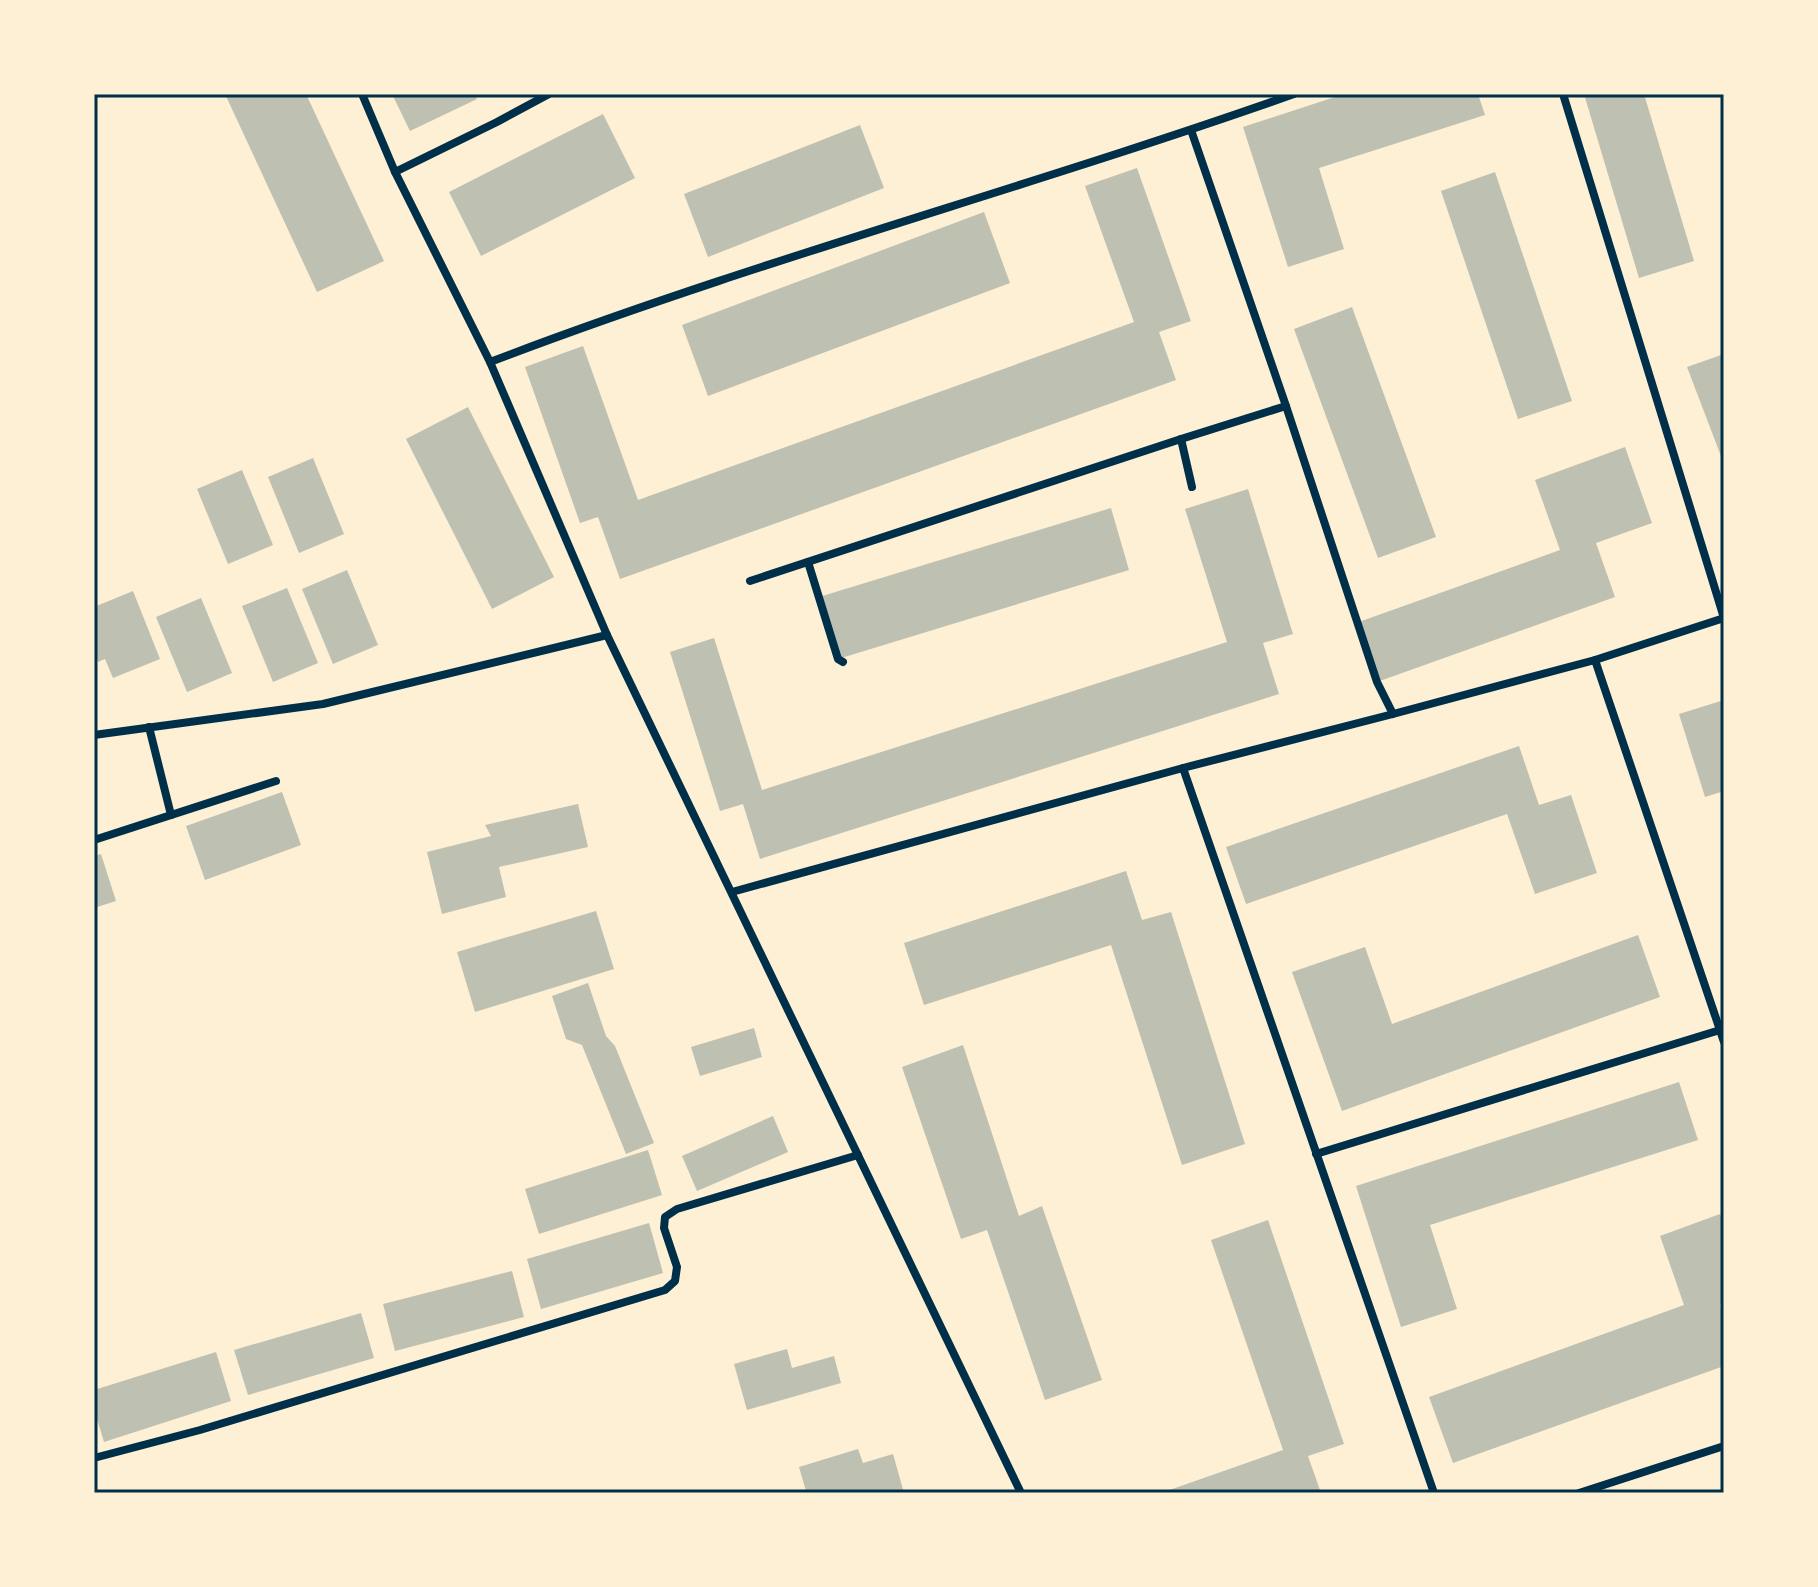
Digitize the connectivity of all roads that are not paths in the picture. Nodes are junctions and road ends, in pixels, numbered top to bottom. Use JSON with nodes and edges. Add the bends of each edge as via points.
{"nodes":[{"id":1,"x":362,"y":94,"type":"edge"},
{"id":2,"x":549,"y":94,"type":"edge"},
{"id":3,"x":1294,"y":94,"type":"edge"},
{"id":4,"x":1563,"y":94,"type":"edge"},
{"id":5,"x":1191,"y":130,"type":"junction"},
{"id":6,"x":395,"y":172,"type":"junction"},
{"id":7,"x":490,"y":362,"type":"junction"},
{"id":8,"x":1286,"y":406,"type":"junction"},
{"id":9,"x":1181,"y":439,"type":"junction"},
{"id":10,"x":1192,"y":487,"type":"dead end"},
{"id":11,"x":808,"y":562,"type":"junction"},
{"id":12,"x":750,"y":581,"type":"dead end"},
{"id":13,"x":1724,"y":618,"type":"edge"},
{"id":14,"x":607,"y":635,"type":"junction"},
{"id":15,"x":1595,"y":660,"type":"junction"},
{"id":16,"x":843,"y":662,"type":"dead end"},
{"id":17,"x":1393,"y":714,"type":"junction"},
{"id":18,"x":149,"y":727,"type":"junction"},
{"id":19,"x":94,"y":735,"type":"edge"},
{"id":20,"x":1183,"y":768,"type":"junction"},
{"id":21,"x":276,"y":781,"type":"dead end"},
{"id":22,"x":171,"y":815,"type":"junction"},
{"id":23,"x":94,"y":840,"type":"edge"},
{"id":24,"x":732,"y":892,"type":"junction"},
{"id":25,"x":1720,"y":1030,"type":"junction"},
{"id":26,"x":1724,"y":1042,"type":"edge"},
{"id":27,"x":1316,"y":1154,"type":"junction"},
{"id":28,"x":858,"y":1155,"type":"junction"},
{"id":29,"x":1724,"y":1446,"type":"edge"},
{"id":30,"x":94,"y":1458,"type":"edge"},
{"id":31,"x":1021,"y":1493,"type":"edge"},
{"id":32,"x":1434,"y":1493,"type":"edge"},
{"id":33,"x":1579,"y":1493,"type":"edge"}],
"edges":[{"from":1,"to":6,"type":"street"},
{"from":2,"to":6,"type":"street"},
{"from":3,"to":5,"type":"street"},
{"from":4,"to":13,"type":"street"},
{"from":5,"to":7,"type":"street","via":[[701,285]]},
{"from":5,"to":8,"type":"street"},
{"from":6,"to":7,"type":"street"},
{"from":7,"to":14,"type":"street"},
{"from":8,"to":9,"type":"street"},
{"from":8,"to":17,"type":"street","via":[[1377,682]]},
{"from":9,"to":10,"type":"street"},
{"from":9,"to":11,"type":"street"},
{"from":11,"to":12,"type":"street"},
{"from":11,"to":16,"type":"street"},
{"from":13,"to":15,"type":"street"},
{"from":14,"to":18,"type":"street","via":[[323,704]]},
{"from":14,"to":24,"type":"street"},
{"from":15,"to":17,"type":"street"},
{"from":15,"to":25,"type":"street"},
{"from":17,"to":20,"type":"street"},
{"from":18,"to":19,"type":"street"},
{"from":18,"to":22,"type":"street"},
{"from":20,"to":24,"type":"street"},
{"from":20,"to":27,"type":"street"},
{"from":21,"to":22,"type":"street"},
{"from":22,"to":23,"type":"street"},
{"from":24,"to":28,"type":"street"},
{"from":25,"to":26,"type":"street"},
{"from":25,"to":27,"type":"street"},
{"from":27,"to":32,"type":"street"},
{"from":28,"to":30,"type":"street","via":[[665,1217],[677,1267],[675,1281],[665,1290]]},
{"from":28,"to":31,"type":"street"},
{"from":29,"to":33,"type":"street"}]}
